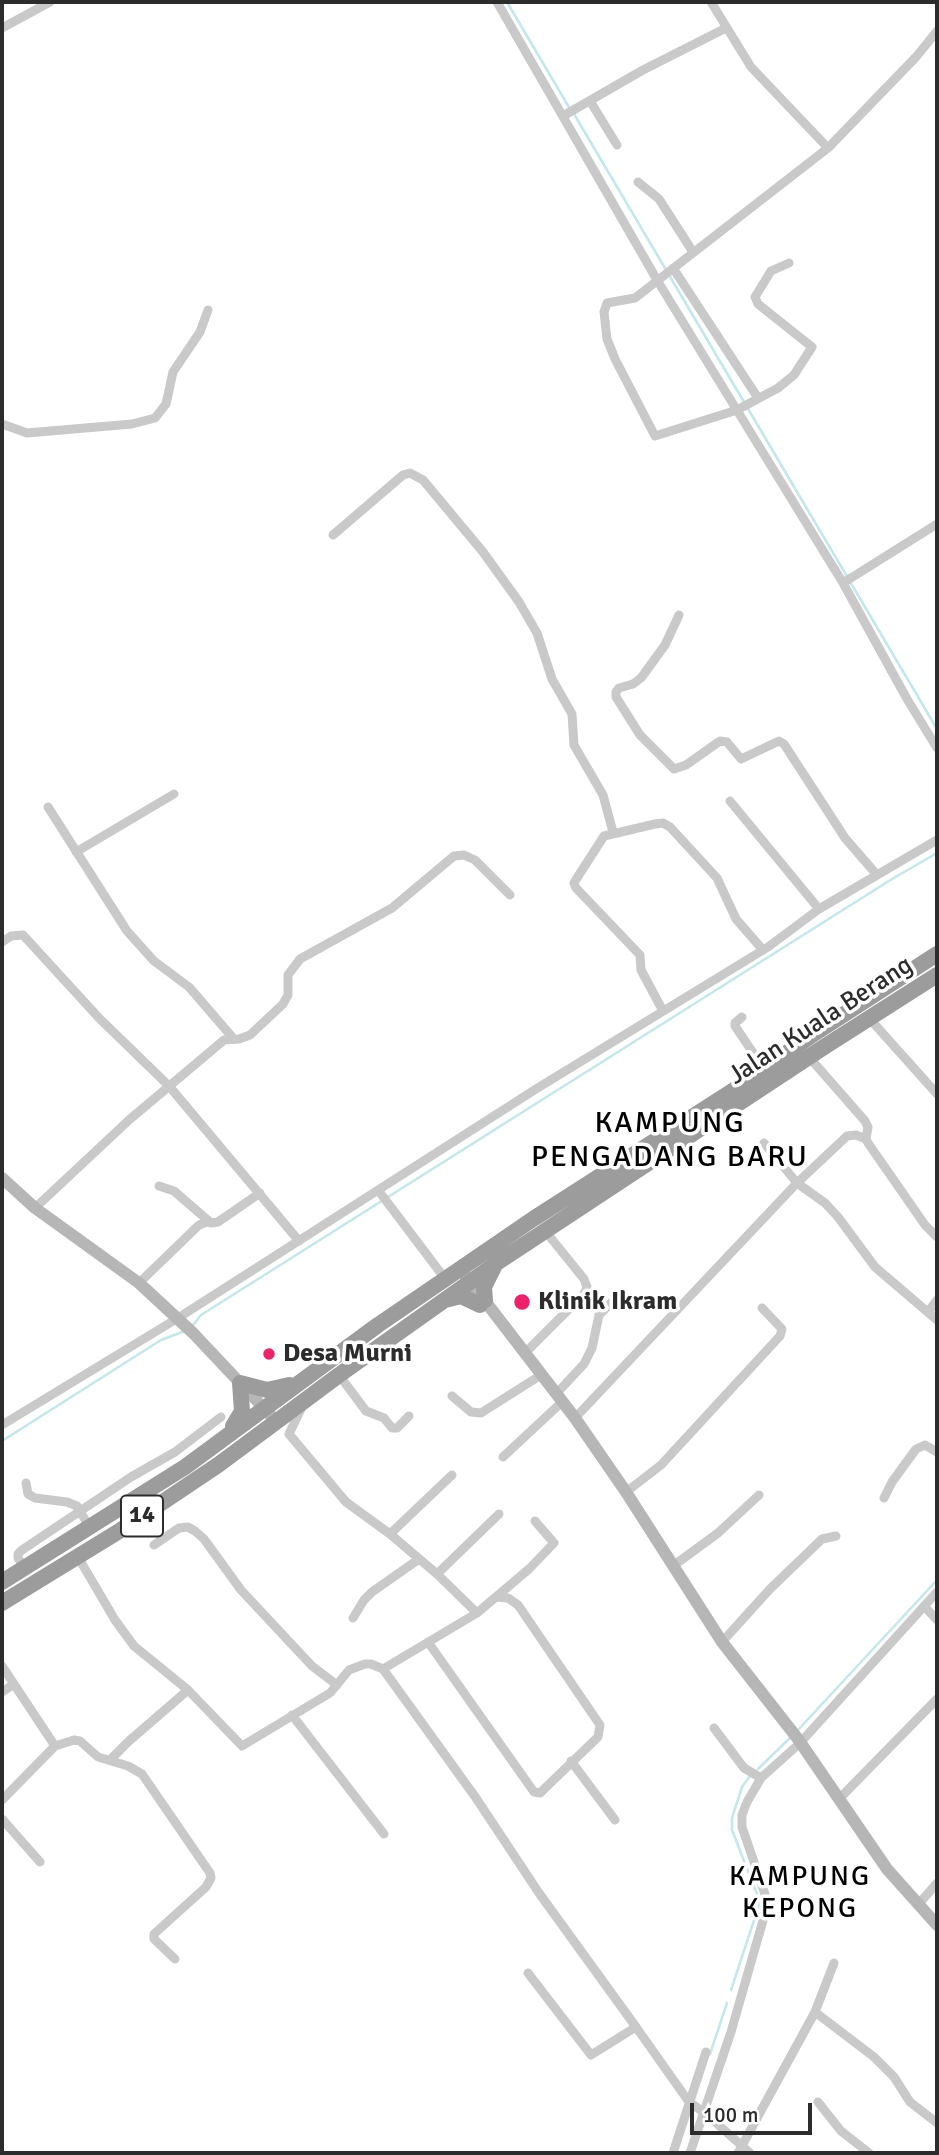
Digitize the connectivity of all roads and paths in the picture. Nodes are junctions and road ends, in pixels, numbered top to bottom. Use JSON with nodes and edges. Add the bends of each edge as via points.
{"nodes":[{"id":1,"x":50,"y":2,"type":"edge"},
{"id":2,"x":497,"y":2,"type":"edge"},
{"id":3,"x":711,"y":2,"type":"edge"},
{"id":4,"x":2,"y":28,"type":"edge"},
{"id":5,"x":726,"y":28,"type":"junction"},
{"id":6,"x":937,"y":31,"type":"edge"},
{"id":7,"x":590,"y":101,"type":"junction"},
{"id":8,"x":562,"y":116,"type":"junction"},
{"id":9,"x":617,"y":145,"type":"dead end"},
{"id":10,"x":828,"y":148,"type":"junction"},
{"id":11,"x":638,"y":182,"type":"dead end"},
{"id":12,"x":693,"y":252,"type":"junction"},
{"id":13,"x":789,"y":263,"type":"dead end"},
{"id":14,"x":671,"y":269,"type":"junction"},
{"id":15,"x":659,"y":278,"type":"junction"},
{"id":16,"x":208,"y":310,"type":"dead end"},
{"id":17,"x":755,"y":400,"type":"junction"},
{"id":18,"x":740,"y":409,"type":"junction"},
{"id":19,"x":2,"y":424,"type":"edge"},
{"id":20,"x":937,"y":524,"type":"edge"},
{"id":21,"x":333,"y":535,"type":"dead end"},
{"id":22,"x":845,"y":582,"type":"junction"},
{"id":23,"x":678,"y":615,"type":"dead end"},
{"id":24,"x":937,"y":748,"type":"edge"},
{"id":25,"x":174,"y":794,"type":"dead end"},
{"id":26,"x":730,"y":801,"type":"dead end"},
{"id":27,"x":48,"y":807,"type":"dead end"},
{"id":28,"x":613,"y":832,"type":"junction"},
{"id":29,"x":937,"y":840,"type":"edge"},
{"id":30,"x":76,"y":852,"type":"junction"},
{"id":31,"x":877,"y":875,"type":"junction"},
{"id":32,"x":510,"y":895,"type":"dead end"},
{"id":33,"x":819,"y":909,"type":"junction"},
{"id":34,"x":2,"y":942,"type":"edge"},
{"id":35,"x":763,"y":950,"type":"junction"},
{"id":36,"x":937,"y":954,"type":"edge"},
{"id":37,"x":937,"y":975,"type":"edge"},
{"id":38,"x":663,"y":1011,"type":"junction"},
{"id":39,"x":742,"y":1017,"type":"dead end"},
{"id":40,"x":869,"y":1018,"type":"junction"},
{"id":41,"x":233,"y":1038,"type":"junction"},
{"id":42,"x":809,"y":1057,"type":"junction"},
{"id":43,"x":764,"y":1069,"type":"junction"},
{"id":44,"x":170,"y":1086,"type":"junction"},
{"id":45,"x":935,"y":1088,"type":"edge"},
{"id":46,"x":866,"y":1139,"type":"junction"},
{"id":47,"x":764,"y":1143,"type":"dead end"},
{"id":48,"x":2,"y":1178,"type":"edge"},
{"id":49,"x":797,"y":1183,"type":"junction"},
{"id":50,"x":159,"y":1186,"type":"dead end"},
{"id":51,"x":380,"y":1192,"type":"junction"},
{"id":52,"x":260,"y":1193,"type":"junction"},
{"id":53,"x":36,"y":1208,"type":"junction"},
{"id":54,"x":207,"y":1222,"type":"junction"},
{"id":55,"x":546,"y":1231,"type":"junction"},
{"id":56,"x":937,"y":1237,"type":"edge"},
{"id":57,"x":299,"y":1241,"type":"junction"},
{"id":58,"x":501,"y":1260,"type":"junction"},
{"id":59,"x":457,"y":1277,"type":"junction"},
{"id":60,"x":139,"y":1283,"type":"junction"},
{"id":61,"x":620,"y":1294,"type":"dead end"},
{"id":62,"x":937,"y":1300,"type":"edge"},
{"id":63,"x":443,"y":1301,"type":"junction"},
{"id":64,"x":482,"y":1303,"type":"junction"},
{"id":65,"x":762,"y":1308,"type":"dead end"},
{"id":66,"x":928,"y":1312,"type":"junction"},
{"id":67,"x":179,"y":1319,"type":"junction"},
{"id":68,"x":937,"y":1320,"type":"edge"},
{"id":69,"x":525,"y":1353,"type":"junction"},
{"id":70,"x":316,"y":1370,"type":"junction"},
{"id":71,"x":339,"y":1375,"type":"junction"},
{"id":72,"x":541,"y":1375,"type":"junction"},
{"id":73,"x":240,"y":1383,"type":"junction"},
{"id":74,"x":452,"y":1396,"type":"dead end"},
{"id":75,"x":307,"y":1398,"type":"junction"},
{"id":76,"x":559,"y":1398,"type":"junction"},
{"id":77,"x":264,"y":1407,"type":"junction"},
{"id":78,"x":409,"y":1416,"type":"dead end"},
{"id":79,"x":221,"y":1417,"type":"dead end"},
{"id":80,"x":575,"y":1418,"type":"junction"},
{"id":81,"x":276,"y":1421,"type":"junction"},
{"id":82,"x":2,"y":1425,"type":"edge"},
{"id":83,"x":212,"y":1448,"type":"junction"},
{"id":84,"x":175,"y":1452,"type":"junction"},
{"id":85,"x":937,"y":1452,"type":"edge"},
{"id":86,"x":503,"y":1457,"type":"dead end"},
{"id":87,"x":218,"y":1465,"type":"junction"},
{"id":88,"x":185,"y":1467,"type":"junction"},
{"id":89,"x":452,"y":1475,"type":"dead end"},
{"id":90,"x":131,"y":1477,"type":"junction"},
{"id":91,"x":26,"y":1483,"type":"dead end"},
{"id":92,"x":626,"y":1492,"type":"junction"},
{"id":93,"x":759,"y":1495,"type":"dead end"},
{"id":94,"x":142,"y":1496,"type":"junction"},
{"id":95,"x":884,"y":1499,"type":"dead end"},
{"id":96,"x":80,"y":1513,"type":"junction"},
{"id":97,"x":499,"y":1514,"type":"dead end"},
{"id":98,"x":535,"y":1521,"type":"dead end"},
{"id":99,"x":90,"y":1528,"type":"junction"},
{"id":100,"x":390,"y":1534,"type":"junction"},
{"id":101,"x":836,"y":1536,"type":"dead end"},
{"id":102,"x":154,"y":1545,"type":"dead end"},
{"id":103,"x":78,"y":1558,"type":"junction"},
{"id":104,"x":419,"y":1559,"type":"junction"},
{"id":105,"x":673,"y":1566,"type":"junction"},
{"id":106,"x":25,"y":1569,"type":"junction"},
{"id":107,"x":437,"y":1574,"type":"junction"},
{"id":108,"x":2,"y":1582,"type":"edge"},
{"id":109,"x":937,"y":1592,"type":"edge"},
{"id":110,"x":496,"y":1597,"type":"junction"},
{"id":111,"x":2,"y":1603,"type":"edge"},
{"id":112,"x":924,"y":1606,"type":"junction"},
{"id":113,"x":477,"y":1613,"type":"junction"},
{"id":114,"x":353,"y":1618,"type":"dead end"},
{"id":115,"x":937,"y":1620,"type":"edge"},
{"id":116,"x":428,"y":1642,"type":"junction"},
{"id":117,"x":722,"y":1642,"type":"junction"},
{"id":118,"x":2,"y":1666,"type":"edge"},
{"id":119,"x":383,"y":1669,"type":"junction"},
{"id":120,"x":14,"y":1684,"type":"junction"},
{"id":121,"x":337,"y":1685,"type":"junction"},
{"id":122,"x":188,"y":1690,"type":"junction"},
{"id":123,"x":2,"y":1692,"type":"edge"},
{"id":124,"x":937,"y":1699,"type":"edge"},
{"id":125,"x":292,"y":1715,"type":"junction"},
{"id":126,"x":714,"y":1728,"type":"dead end"},
{"id":127,"x":799,"y":1741,"type":"junction"},
{"id":128,"x":55,"y":1745,"type":"junction"},
{"id":129,"x":110,"y":1760,"type":"junction"},
{"id":130,"x":571,"y":1761,"type":"junction"},
{"id":131,"x":761,"y":1778,"type":"junction"},
{"id":132,"x":839,"y":1799,"type":"junction"},
{"id":133,"x":2,"y":1800,"type":"edge"},
{"id":134,"x":2,"y":1819,"type":"edge"},
{"id":135,"x":615,"y":1820,"type":"dead end"},
{"id":136,"x":384,"y":1834,"type":"dead end"},
{"id":137,"x":40,"y":1862,"type":"dead end"},
{"id":138,"x":937,"y":1883,"type":"edge"},
{"id":139,"x":918,"y":1905,"type":"junction"},
{"id":140,"x":937,"y":1925,"type":"edge"},
{"id":141,"x":175,"y":1959,"type":"dead end"},
{"id":142,"x":834,"y":1963,"type":"dead end"},
{"id":143,"x":528,"y":1973,"type":"dead end"},
{"id":144,"x":815,"y":2011,"type":"junction"},
{"id":145,"x":636,"y":2027,"type":"junction"},
{"id":146,"x":706,"y":2052,"type":"dead end"},
{"id":147,"x":818,"y":2102,"type":"dead end"},
{"id":148,"x":690,"y":2103,"type":"junction"},
{"id":149,"x":704,"y":2112,"type":"junction"},
{"id":150,"x":937,"y":2123,"type":"edge"},
{"id":151,"x":740,"y":2149,"type":"edge"},
{"id":152,"x":673,"y":2153,"type":"edge"},
{"id":153,"x":690,"y":2153,"type":"edge"},
{"id":154,"x":750,"y":2153,"type":"edge"},
{"id":155,"x":869,"y":2153,"type":"edge"}],
"edges":[{"from":1,"to":4,"type":"street"},
{"from":2,"to":8,"type":"street"},
{"from":3,"to":5,"type":"street"},
{"from":5,"to":7,"type":"street"},
{"from":5,"to":10,"type":"street","via":[[751,67]]},
{"from":6,"to":10,"type":"street"},
{"from":7,"to":8,"type":"street"},
{"from":7,"to":9,"type":"street"},
{"from":8,"to":15,"type":"street"},
{"from":10,"to":12,"type":"street"},
{"from":11,"to":12,"type":"street","via":[[659,199]]},
{"from":12,"to":14,"type":"street"},
{"from":13,"to":17,"type":"street","via":[[771,271],[755,297],[812,347],[789,381]]},
{"from":14,"to":15,"type":"street"},
{"from":14,"to":17,"type":"street"},
{"from":15,"to":18,"type":"street"},
{"from":15,"to":18,"type":"street","via":[[635,298],[607,303],[604,312],[611,349],[650,428],[655,436]]},
{"from":16,"to":19,"type":"street","via":[[200,332],[173,372],[166,404],[155,418],[27,433]]},
{"from":17,"to":18,"type":"street"},
{"from":18,"to":22,"type":"street"},
{"from":20,"to":22,"type":"street"},
{"from":21,"to":28,"type":"street","via":[[403,475],[410,473],[423,480],[483,552],[537,633],[552,679],[572,714],[574,745],[603,795]]},
{"from":22,"to":24,"type":"street"},
{"from":23,"to":31,"type":"street","via":[[665,645],[640,678],[616,692],[640,735],[674,769],[720,741],[727,742],[741,759],[779,741],[845,838]]},
{"from":25,"to":30,"type":"street"},
{"from":26,"to":33,"type":"street"},
{"from":27,"to":30,"type":"street"},
{"from":28,"to":35,"type":"street","via":[[663,823],[670,827],[717,878],[736,919]]},
{"from":28,"to":38,"type":"street","via":[[599,841],[576,888],[640,955],[641,970]]},
{"from":29,"to":31,"type":"street"},
{"from":30,"to":41,"type":"street","via":[[139,946],[189,987]]},
{"from":31,"to":33,"type":"street"},
{"from":32,"to":41,"type":"street","via":[[475,860],[454,856],[392,908],[300,959],[288,975],[284,1004],[250,1035]]},
{"from":33,"to":35,"type":"street"},
{"from":34,"to":44,"type":"street","via":[[23,935]]},
{"from":35,"to":38,"type":"street"},
{"from":36,"to":43,"type":"highway","name":"Jalan Kuala Berang","number":"14"},
{"from":37,"to":40,"type":"highway","name":"Jalan Kuala Berang","number":"14"},
{"from":38,"to":51,"type":"street"},
{"from":39,"to":43,"type":"street","via":[[736,1026]]},
{"from":40,"to":42,"type":"highway","name":"Jalan Kuala Berang","number":"14"},
{"from":40,"to":45,"type":"street"},
{"from":41,"to":44,"type":"street","via":[[224,1040]]},
{"from":42,"to":46,"type":"street","via":[[865,1121]]},
{"from":42,"to":55,"type":"highway","name":"Jalan Kuala Berang","number":"14"},
{"from":43,"to":59,"type":"highway","name":"Jalan Kuala Berang","number":"14","via":[[533,1219],[493,1237]]},
{"from":44,"to":52,"type":"street"},
{"from":44,"to":53,"type":"street"},
{"from":46,"to":49,"type":"street","via":[[847,1136]]},
{"from":46,"to":56,"type":"street"},
{"from":47,"to":49,"type":"street"},
{"from":48,"to":53,"type":"main road"},
{"from":49,"to":66,"type":"street","via":[[825,1203],[875,1266]]},
{"from":49,"to":80,"type":"street"},
{"from":50,"to":54,"type":"street","via":[[174,1191]]},
{"from":51,"to":57,"type":"street"},
{"from":51,"to":59,"type":"street"},
{"from":52,"to":54,"type":"street","via":[[218,1222]]},
{"from":52,"to":57,"type":"street"},
{"from":53,"to":60,"type":"main road"},
{"from":54,"to":60,"type":"street"},
{"from":55,"to":58,"type":"highway","name":"Jalan Kuala Berang","number":"14"},
{"from":55,"to":69,"type":"street","via":[[587,1287]]},
{"from":57,"to":67,"type":"street"},
{"from":58,"to":59,"type":"highway","name":"Jalan Kuala Berang","number":"14"},
{"from":58,"to":64,"type":"highway","via":[[486,1280]]},
{"from":59,"to":63,"type":"highway","name":"Jalan Kuala Berang","number":"14"},
{"from":59,"to":64,"type":"main road"},
{"from":59,"to":70,"type":"highway","name":"Jalan Kuala Berang","number":"14","via":[[396,1305],[378,1325]]},
{"from":60,"to":67,"type":"main road"},
{"from":61,"to":76,"type":"street","via":[[599,1315],[592,1348]]},
{"from":62,"to":66,"type":"street"},
{"from":63,"to":64,"type":"highway","via":[[461,1296]]},
{"from":63,"to":71,"type":"highway","name":"Jalan Kuala Berang","number":"14"},
{"from":64,"to":69,"type":"main road"},
{"from":65,"to":92,"type":"street","via":[[782,1329],[780,1336],[661,1465]]},
{"from":66,"to":68,"type":"street"},
{"from":67,"to":73,"type":"main road"},
{"from":67,"to":82,"type":"street"},
{"from":69,"to":72,"type":"main road"},
{"from":70,"to":73,"type":"highway","via":[[277,1390]]},
{"from":70,"to":77,"type":"highway","name":"Jalan Kuala Berang","number":"14"},
{"from":71,"to":75,"type":"highway","name":"Jalan Kuala Berang","number":"14"},
{"from":71,"to":78,"type":"street","via":[[366,1411],[384,1418],[393,1428]]},
{"from":72,"to":74,"type":"street","via":[[481,1413],[471,1412]]},
{"from":72,"to":76,"type":"main road"},
{"from":73,"to":77,"type":"main road"},
{"from":73,"to":83,"type":"highway","via":[[242,1411]]},
{"from":75,"to":81,"type":"highway","name":"Jalan Kuala Berang","number":"14"},
{"from":75,"to":100,"type":"street","via":[[289,1434],[346,1502]]},
{"from":76,"to":80,"type":"main road"},
{"from":76,"to":86,"type":"street"},
{"from":77,"to":81,"type":"main road"},
{"from":77,"to":83,"type":"highway","name":"Jalan Kuala Berang","number":"14"},
{"from":79,"to":84,"type":"street"},
{"from":80,"to":92,"type":"main road"},
{"from":81,"to":87,"type":"highway","name":"Jalan Kuala Berang","number":"14"},
{"from":83,"to":88,"type":"highway","name":"Jalan Kuala Berang","number":"14"},
{"from":84,"to":88,"type":"street"},
{"from":84,"to":90,"type":"street"},
{"from":85,"to":95,"type":"street","via":[[925,1445],[916,1449]]},
{"from":87,"to":88,"type":"highway","via":[[209,1458],[195,1467]]},
{"from":87,"to":103,"type":"highway","name":"Jalan Kuala Berang","number":"14"},
{"from":88,"to":94,"type":"highway","name":"Jalan Kuala Berang","number":"14"},
{"from":89,"to":100,"type":"street"},
{"from":90,"to":94,"type":"street"},
{"from":90,"to":96,"type":"street"},
{"from":91,"to":96,"type":"street","via":[[28,1494],[35,1498],[67,1502]]},
{"from":92,"to":105,"type":"main road"},
{"from":93,"to":105,"type":"street"},
{"from":94,"to":99,"type":"highway","name":"Jalan Kuala Berang","number":"14"},
{"from":96,"to":99,"type":"street"},
{"from":96,"to":106,"type":"street","via":[[18,1554]]},
{"from":97,"to":107,"type":"street"},
{"from":98,"to":110,"type":"street","via":[[554,1543]]},
{"from":99,"to":106,"type":"highway","name":"Jalan Kuala Berang","number":"14"},
{"from":100,"to":104,"type":"street"},
{"from":101,"to":117,"type":"street","via":[[822,1539]]},
{"from":102,"to":121,"type":"street","via":[[179,1528],[195,1531],[241,1590],[312,1666]]},
{"from":103,"to":111,"type":"highway","name":"Jalan Kuala Berang","number":"14"},
{"from":103,"to":122,"type":"street","via":[[134,1646]]},
{"from":104,"to":107,"type":"street"},
{"from":104,"to":114,"type":"street","via":[[372,1592]]},
{"from":105,"to":117,"type":"main road"},
{"from":106,"to":108,"type":"highway","name":"Jalan Kuala Berang","number":"14"},
{"from":107,"to":113,"type":"street"},
{"from":109,"to":112,"type":"street"},
{"from":110,"to":113,"type":"street"},
{"from":110,"to":130,"type":"street","via":[[519,1605],[600,1725],[598,1737]]},
{"from":112,"to":115,"type":"street"},
{"from":112,"to":127,"type":"street"},
{"from":113,"to":116,"type":"street"},
{"from":116,"to":119,"type":"street"},
{"from":116,"to":130,"type":"street","via":[[535,1794]]},
{"from":117,"to":127,"type":"main road"},
{"from":118,"to":120,"type":"street"},
{"from":119,"to":121,"type":"street","via":[[365,1664],[349,1670]]},
{"from":119,"to":145,"type":"street"},
{"from":120,"to":123,"type":"street"},
{"from":120,"to":128,"type":"street"},
{"from":121,"to":125,"type":"street"},
{"from":122,"to":125,"type":"street","via":[[242,1746]]},
{"from":122,"to":129,"type":"street"},
{"from":124,"to":132,"type":"street"},
{"from":125,"to":136,"type":"street"},
{"from":126,"to":131,"type":"street","via":[[744,1768]]},
{"from":127,"to":131,"type":"street"},
{"from":127,"to":132,"type":"main road"},
{"from":128,"to":129,"type":"street","via":[[80,1741],[98,1757]]},
{"from":128,"to":133,"type":"street"},
{"from":129,"to":141,"type":"street","via":[[142,1774],[212,1875],[206,1887],[154,1934]]},
{"from":130,"to":135,"type":"street"},
{"from":131,"to":149,"type":"street","via":[[742,1815],[742,1827],[768,1903]]},
{"from":132,"to":139,"type":"main road"},
{"from":134,"to":137,"type":"street"},
{"from":138,"to":139,"type":"street"},
{"from":139,"to":140,"type":"main road"},
{"from":142,"to":144,"type":"street"},
{"from":143,"to":145,"type":"street","via":[[591,2055]]},
{"from":144,"to":150,"type":"street","via":[[880,2063],[910,2102]]},
{"from":144,"to":151,"type":"street"},
{"from":145,"to":148,"type":"street"},
{"from":146,"to":148,"type":"street"},
{"from":147,"to":155,"type":"street","via":[[841,2132]]},
{"from":148,"to":149,"type":"street"},
{"from":148,"to":152,"type":"street"},
{"from":149,"to":151,"type":"street"},
{"from":149,"to":153,"type":"street"},
{"from":151,"to":154,"type":"street"}]}
